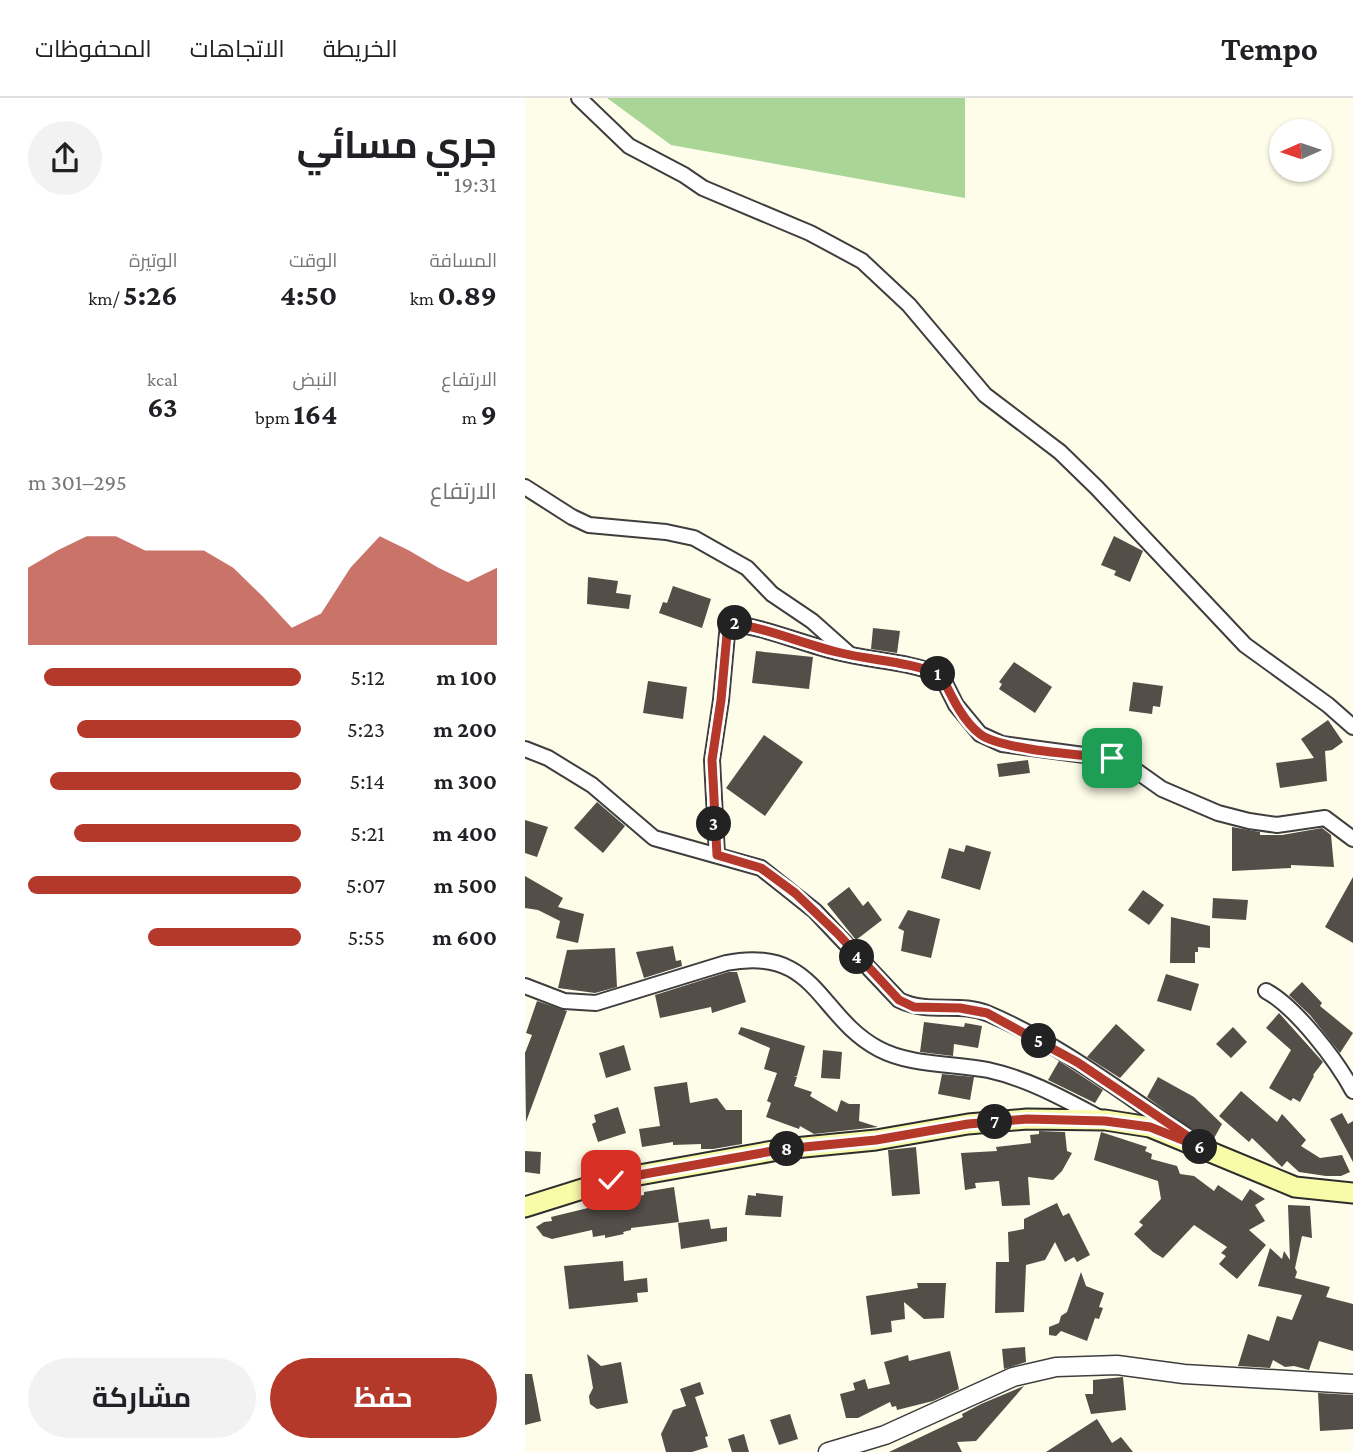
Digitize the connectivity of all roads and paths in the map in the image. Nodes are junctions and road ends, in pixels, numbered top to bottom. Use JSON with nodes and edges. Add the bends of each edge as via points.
{"nodes":[{"id":1,"x":579,"y":98,"type":"edge"},
{"id":2,"x":525,"y":487,"type":"edge"},
{"id":3,"x":849,"y":654,"type":"junction"},
{"id":4,"x":1353,"y":727,"type":"edge"},
{"id":5,"x":525,"y":749,"type":"edge"},
{"id":6,"x":1353,"y":839,"type":"edge"},
{"id":7,"x":717,"y":855,"type":"junction"},
{"id":8,"x":525,"y":986,"type":"edge"},
{"id":9,"x":1266,"y":991,"type":"dead end"},
{"id":10,"x":1353,"y":1091,"type":"edge"},
{"id":11,"x":1105,"y":1121,"type":"junction"},
{"id":12,"x":1208,"y":1150,"type":"junction"},
{"id":13,"x":1353,"y":1193,"type":"edge"},
{"id":14,"x":525,"y":1207,"type":"edge"},
{"id":15,"x":1353,"y":1384,"type":"edge"},
{"id":16,"x":828,"y":1452,"type":"edge"}],
"edges":[{"from":1,"to":4,"type":"street","via":[[629,146],[703,188],[810,233],[862,261],[909,305],[985,395],[1051,444],[1088,479],[1245,645]]},
{"from":2,"to":3,"type":"street","via":[[589,524],[694,538],[747,568],[772,594]]},
{"from":3,"to":6,"type":"street","via":[[920,666],[941,675],[956,705],[980,734],[1002,744],[1121,760],[1162,789],[1218,813],[1277,825],[1325,818]]},
{"from":3,"to":7,"type":"street","via":[[728,623],[712,760]]},
{"from":5,"to":7,"type":"street","via":[[572,771],[655,838]]},
{"from":7,"to":12,"type":"street","via":[[761,868],[795,893],[899,1000],[914,1007],[987,1013],[1077,1062]]},
{"from":8,"to":11,"type":"street","via":[[563,1001],[596,1003],[726,963],[775,963],[804,977],[855,1032],[881,1051],[1011,1076]]},
{"from":9,"to":10,"type":"street","via":[[1324,1047]]},
{"from":11,"to":12,"type":"main road","via":[[1150,1127]]},
{"from":11,"to":14,"type":"main road","via":[[968,1124],[784,1149],[611,1180]]},
{"from":12,"to":13,"type":"main road","via":[[1295,1187]]},
{"from":15,"to":16,"type":"street","via":[[1184,1374],[1117,1365],[1056,1367],[1013,1377],[885,1435]]}]}
